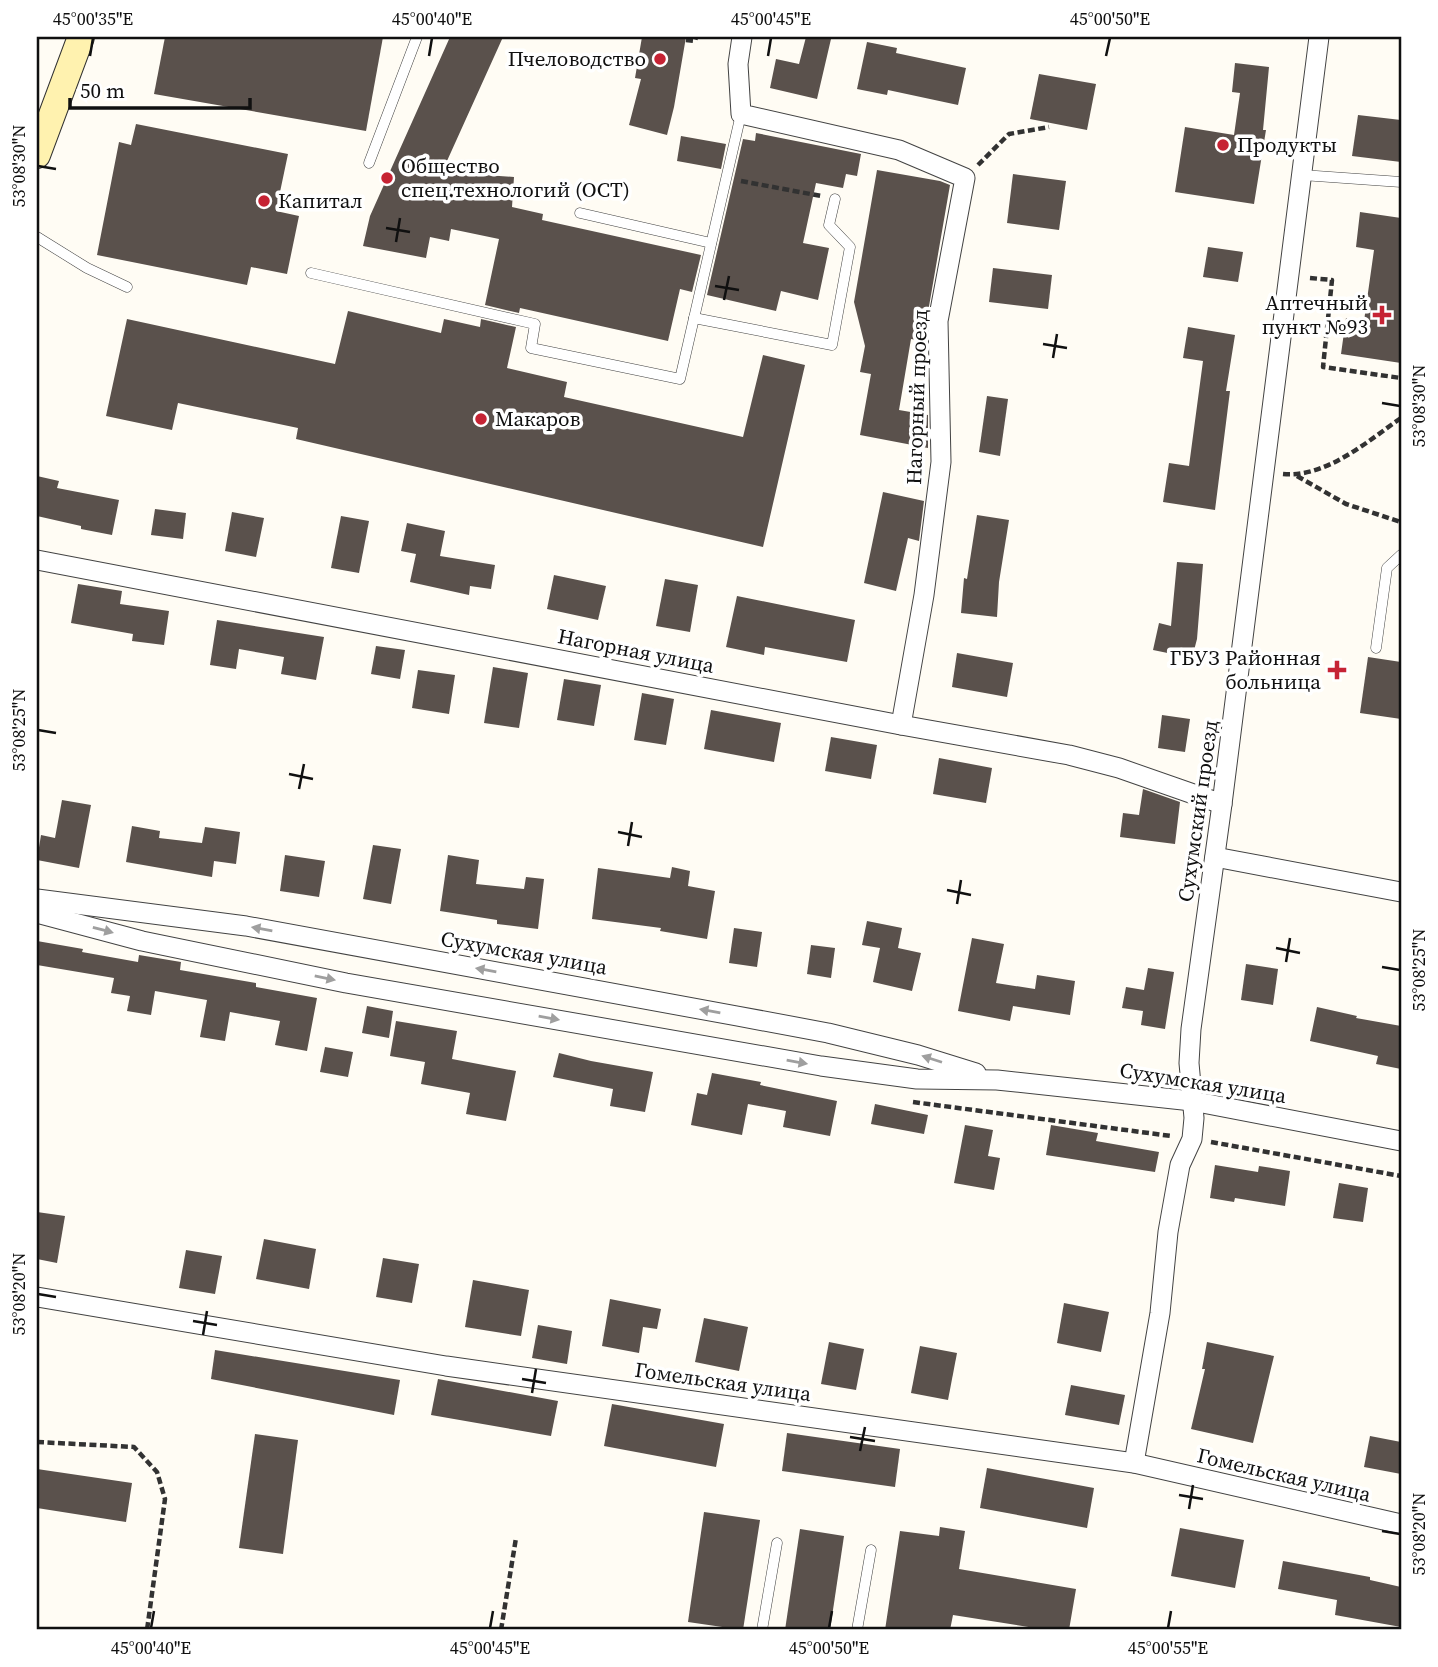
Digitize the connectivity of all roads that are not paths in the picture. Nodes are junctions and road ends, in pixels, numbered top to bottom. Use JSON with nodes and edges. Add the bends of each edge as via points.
{"nodes":[{"id":1,"x":81,"y":37,"type":"edge"},
{"id":2,"x":417,"y":37,"type":"edge"},
{"id":3,"x":742,"y":37,"type":"edge"},
{"id":4,"x":1319,"y":37,"type":"edge"},
{"id":5,"x":741,"y":114,"type":"junction"},
{"id":6,"x":37,"y":155,"type":"edge"},
{"id":7,"x":369,"y":163,"type":"dead end"},
{"id":8,"x":1303,"y":175,"type":"junction"},
{"id":9,"x":1401,"y":182,"type":"edge"},
{"id":10,"x":835,"y":199,"type":"road end"},
{"id":11,"x":580,"y":213,"type":"dead end"},
{"id":12,"x":37,"y":237,"type":"edge"},
{"id":13,"x":711,"y":243,"type":"junction"},
{"id":14,"x":311,"y":273,"type":"dead end"},
{"id":15,"x":127,"y":287,"type":"dead end"},
{"id":16,"x":694,"y":318,"type":"junction"},
{"id":17,"x":1401,"y":555,"type":"edge"},
{"id":18,"x":37,"y":560,"type":"edge"},
{"id":19,"x":1376,"y":648,"type":"dead end"},
{"id":20,"x":901,"y":725,"type":"junction"},
{"id":21,"x":1222,"y":804,"type":"junction"},
{"id":22,"x":1215,"y":857,"type":"junction"},
{"id":23,"x":1401,"y":892,"type":"edge"},
{"id":24,"x":37,"y":899,"type":"edge"},
{"id":25,"x":37,"y":913,"type":"edge"},
{"id":26,"x":997,"y":1080,"type":"junction"},
{"id":27,"x":1192,"y":1101,"type":"junction"},
{"id":28,"x":1401,"y":1141,"type":"edge"},
{"id":29,"x":37,"y":1297,"type":"edge"},
{"id":30,"x":1134,"y":1463,"type":"junction"},
{"id":31,"x":1401,"y":1524,"type":"edge"},
{"id":32,"x":778,"y":1543,"type":"dead end"},
{"id":33,"x":871,"y":1550,"type":"dead end"},
{"id":34,"x":762,"y":1630,"type":"edge"},
{"id":35,"x":857,"y":1630,"type":"edge"}],
"edges":[{"from":1,"to":6,"type":"street"},
{"from":2,"to":7,"type":"lane"},
{"from":3,"to":5,"type":"street","via":[[738,64]]},
{"from":4,"to":8,"type":"street","name":"Сухумский проезд"},
{"from":5,"to":13,"type":"lane"},
{"from":5,"to":20,"type":"street","name":"Нагорный проезд","via":[[899,150],[965,178],[938,321],[941,462],[925,595]]},
{"from":8,"to":9,"type":"lane"},
{"from":8,"to":21,"type":"street","name":"Сухумский проезд"},
{"from":10,"to":16,"type":"lane","via":[[829,225],[850,247],[832,345]]},
{"from":11,"to":13,"type":"lane"},
{"from":12,"to":15,"type":"lane"},
{"from":13,"to":16,"type":"lane"},
{"from":14,"to":16,"type":"lane","via":[[535,324],[531,348],[680,379]]},
{"from":17,"to":19,"type":"lane","via":[[1387,568]]},
{"from":18,"to":20,"type":"street","name":"Нагорная улица"},
{"from":20,"to":21,"type":"street","name":"Нагорная улица","via":[[1069,755]]},
{"from":21,"to":22,"type":"street","name":"Сухумский проезд"},
{"from":22,"to":23,"type":"street"},
{"from":22,"to":27,"type":"street","name":"Сухумский проезд","via":[[1191,1029]]},
{"from":26,"to":24,"type":"street","name":"Сухумская улица","one_way":true,"via":[[828,1033],[246,926]]},
{"from":25,"to":26,"type":"street","name":"Сухумская улица","one_way":true,"via":[[142,941],[346,983],[808,1064],[917,1079]]},
{"from":26,"to":27,"type":"street","name":"Сухумская улица"},
{"from":27,"to":28,"type":"street","name":"Сухумская улица"},
{"from":27,"to":30,"type":"street","name":"Сухумский проезд","via":[[1192,1139],[1180,1165],[1168,1232],[1160,1313]]},
{"from":29,"to":30,"type":"street","name":"Гомельская улица","via":[[446,1366]]},
{"from":30,"to":31,"type":"street","name":"Гомельская улица"},
{"from":32,"to":34,"type":"lane"},
{"from":33,"to":35,"type":"lane"}]}
